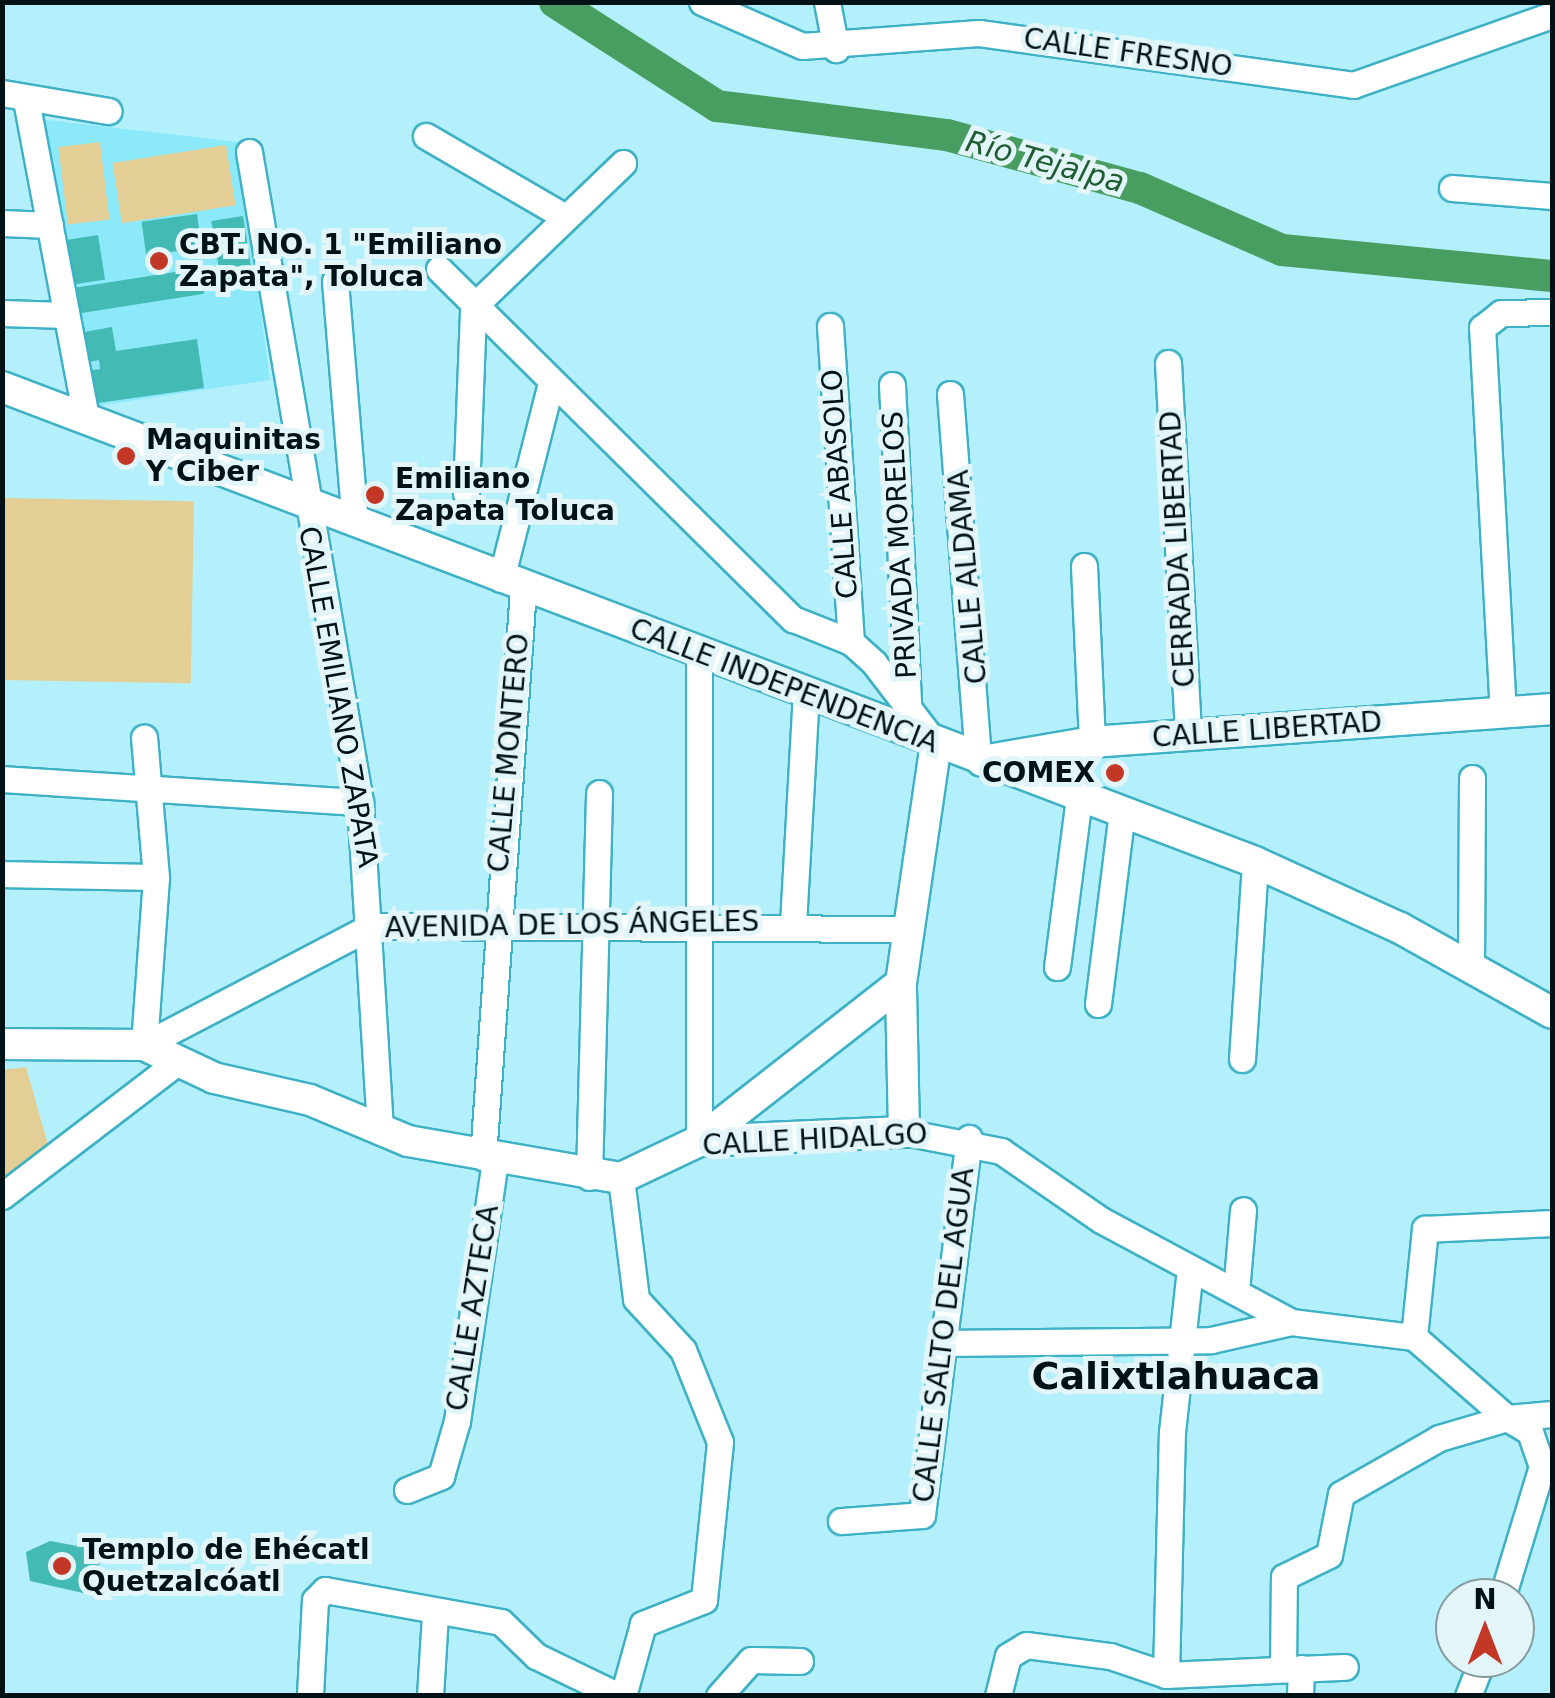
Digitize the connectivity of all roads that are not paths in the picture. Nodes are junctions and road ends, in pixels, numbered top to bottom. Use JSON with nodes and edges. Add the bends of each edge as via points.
{"nodes":[{"id":1,"x":702,"y":2,"type":"edge"},
{"id":2,"x":827,"y":2,"type":"edge"},
{"id":3,"x":1550,"y":2,"type":"edge"},
{"id":4,"x":1552,"y":15,"type":"edge"},
{"id":5,"x":836,"y":49,"type":"junction"},
{"id":6,"x":14,"y":97,"type":"edge"},
{"id":7,"x":108,"y":111,"type":"dead end"},
{"id":8,"x":426,"y":136,"type":"dead end"},
{"id":9,"x":249,"y":152,"type":"dead end"},
{"id":10,"x":624,"y":163,"type":"dead end"},
{"id":11,"x":1452,"y":188,"type":"dead end"},
{"id":12,"x":1552,"y":196,"type":"edge"},
{"id":13,"x":565,"y":217,"type":"junction"},
{"id":14,"x":2,"y":223,"type":"edge"},
{"id":15,"x":50,"y":224,"type":"junction"},
{"id":16,"x":439,"y":269,"type":"dead end"},
{"id":17,"x":335,"y":280,"type":"dead end"},
{"id":18,"x":473,"y":307,"type":"junction"},
{"id":19,"x":1552,"y":312,"type":"edge"},
{"id":20,"x":2,"y":313,"type":"edge"},
{"id":21,"x":66,"y":314,"type":"junction"},
{"id":22,"x":830,"y":326,"type":"dead end"},
{"id":23,"x":1168,"y":363,"type":"dead end"},
{"id":24,"x":551,"y":383,"type":"junction"},
{"id":25,"x":892,"y":385,"type":"dead end"},
{"id":26,"x":2,"y":387,"type":"edge"},
{"id":27,"x":950,"y":394,"type":"dead end"},
{"id":28,"x":86,"y":419,"type":"junction"},
{"id":29,"x":466,"y":493,"type":"dead end"},
{"id":30,"x":304,"y":503,"type":"junction"},
{"id":31,"x":355,"y":523,"type":"junction"},
{"id":32,"x":1084,"y":566,"type":"dead end"},
{"id":33,"x":512,"y":584,"type":"junction"},
{"id":34,"x":851,"y":642,"type":"junction"},
{"id":35,"x":699,"y":652,"type":"junction"},
{"id":36,"x":806,"y":694,"type":"junction"},
{"id":37,"x":908,"y":705,"type":"junction"},
{"id":38,"x":1552,"y":709,"type":"edge"},
{"id":39,"x":1504,"y":714,"type":"junction"},
{"id":40,"x":1188,"y":736,"type":"junction"},
{"id":41,"x":144,"y":738,"type":"dead end"},
{"id":42,"x":1092,"y":742,"type":"junction"},
{"id":43,"x":936,"y":744,"type":"junction"},
{"id":44,"x":980,"y":760,"type":"junction"},
{"id":45,"x":2,"y":778,"type":"edge"},
{"id":46,"x":1472,"y":778,"type":"dead end"},
{"id":47,"x":150,"y":785,"type":"junction"},
{"id":48,"x":598,"y":794,"type":"dead end"},
{"id":49,"x":1078,"y":797,"type":"junction"},
{"id":50,"x":360,"y":802,"type":"junction"},
{"id":51,"x":1122,"y":812,"type":"junction"},
{"id":52,"x":1255,"y":862,"type":"junction"},
{"id":53,"x":2,"y":874,"type":"edge"},
{"id":54,"x":156,"y":877,"type":"junction"},
{"id":55,"x":695,"y":922,"type":"junction"},
{"id":56,"x":495,"y":924,"type":"junction"},
{"id":57,"x":793,"y":924,"type":"junction"},
{"id":58,"x":372,"y":926,"type":"junction"},
{"id":59,"x":598,"y":926,"type":"junction"},
{"id":60,"x":908,"y":929,"type":"junction"},
{"id":61,"x":1057,"y":967,"type":"dead end"},
{"id":62,"x":1471,"y":969,"type":"junction"},
{"id":63,"x":901,"y":983,"type":"junction"},
{"id":64,"x":1098,"y":1004,"type":"dead end"},
{"id":65,"x":1552,"y":1013,"type":"edge"},
{"id":66,"x":2,"y":1044,"type":"edge"},
{"id":67,"x":144,"y":1044,"type":"junction"},
{"id":68,"x":1242,"y":1059,"type":"dead end"},
{"id":69,"x":176,"y":1063,"type":"junction"},
{"id":70,"x":380,"y":1131,"type":"junction"},
{"id":71,"x":904,"y":1132,"type":"junction"},
{"id":72,"x":969,"y":1138,"type":"junction"},
{"id":73,"x":699,"y":1140,"type":"junction"},
{"id":74,"x":489,"y":1158,"type":"junction"},
{"id":75,"x":589,"y":1176,"type":"junction"},
{"id":76,"x":621,"y":1178,"type":"junction"},
{"id":77,"x":2,"y":1196,"type":"edge"},
{"id":78,"x":1243,"y":1210,"type":"dead end"},
{"id":79,"x":1552,"y":1223,"type":"edge"},
{"id":80,"x":1190,"y":1268,"type":"junction"},
{"id":81,"x":1236,"y":1292,"type":"junction"},
{"id":82,"x":1291,"y":1322,"type":"junction"},
{"id":83,"x":1414,"y":1337,"type":"junction"},
{"id":84,"x":1178,"y":1342,"type":"junction"},
{"id":85,"x":940,"y":1344,"type":"junction"},
{"id":86,"x":1552,"y":1414,"type":"edge"},
{"id":87,"x":1507,"y":1418,"type":"junction"},
{"id":88,"x":407,"y":1490,"type":"dead end"},
{"id":89,"x":841,"y":1521,"type":"dead end"},
{"id":90,"x":1508,"y":1578,"type":"edge"},
{"id":91,"x":435,"y":1616,"type":"junction"},
{"id":92,"x":800,"y":1661,"type":"dead end"},
{"id":93,"x":1292,"y":1668,"type":"junction"},
{"id":94,"x":1345,"y":1668,"type":"dead end"},
{"id":95,"x":1166,"y":1675,"type":"junction"},
{"id":96,"x":589,"y":1691,"type":"edge"},
{"id":97,"x":310,"y":1695,"type":"edge"},
{"id":98,"x":430,"y":1696,"type":"edge"},
{"id":99,"x":621,"y":1696,"type":"edge"},
{"id":100,"x":720,"y":1696,"type":"edge"},
{"id":101,"x":998,"y":1696,"type":"edge"},
{"id":102,"x":1300,"y":1696,"type":"edge"}],
"edges":[{"from":1,"to":5,"type":"street","name":"CALLE FRESNO","via":[[786,42]]},
{"from":2,"to":5,"type":"street"},
{"from":3,"to":4,"type":"street"},
{"from":4,"to":5,"type":"street","name":"CALLE FRESNO","via":[[1353,85],[979,33]]},
{"from":6,"to":7,"type":"street"},
{"from":6,"to":15,"type":"street"},
{"from":8,"to":13,"type":"street"},
{"from":9,"to":30,"type":"street","name":"CALLE EMILIANO ZAPATA"},
{"from":10,"to":13,"type":"street"},
{"from":11,"to":12,"type":"street"},
{"from":13,"to":18,"type":"street"},
{"from":14,"to":15,"type":"street"},
{"from":15,"to":21,"type":"street"},
{"from":16,"to":18,"type":"street"},
{"from":17,"to":31,"type":"street"},
{"from":18,"to":24,"type":"street"},
{"from":18,"to":29,"type":"street"},
{"from":19,"to":39,"type":"street","via":[[1490,315],[1482,328]]},
{"from":20,"to":21,"type":"street"},
{"from":21,"to":28,"type":"street"},
{"from":22,"to":34,"type":"street","name":"CALLE ABASOLO"},
{"from":23,"to":40,"type":"street","name":"CERRADA LIBERTAD"},
{"from":24,"to":33,"type":"street","name":"CALLE MONTERO"},
{"from":24,"to":34,"type":"street","via":[[794,619]]},
{"from":25,"to":37,"type":"street","name":"PRIVADA MORELOS"},
{"from":26,"to":28,"type":"main road","name":"CALLE INDEPENDENCIA"},
{"from":27,"to":44,"type":"street","name":"CALLE ALDAMA"},
{"from":28,"to":30,"type":"main road","name":"CALLE INDEPENDENCIA"},
{"from":30,"to":31,"type":"main road","name":"CALLE INDEPENDENCIA"},
{"from":30,"to":50,"type":"street","name":"CALLE EMILIANO ZAPATA"},
{"from":31,"to":33,"type":"main road","name":"CALLE INDEPENDENCIA"},
{"from":32,"to":42,"type":"street"},
{"from":33,"to":35,"type":"main road","name":"CALLE INDEPENDENCIA"},
{"from":33,"to":56,"type":"street","name":"CALLE MONTERO"},
{"from":34,"to":37,"type":"street"},
{"from":35,"to":36,"type":"main road","name":"CALLE INDEPENDENCIA"},
{"from":35,"to":55,"type":"street"},
{"from":36,"to":43,"type":"main road","name":"CALLE INDEPENDENCIA"},
{"from":36,"to":57,"type":"street"},
{"from":37,"to":43,"type":"street"},
{"from":38,"to":39,"type":"main road","name":"CALLE LIBERTAD"},
{"from":39,"to":40,"type":"main road","name":"CALLE LIBERTAD"},
{"from":40,"to":42,"type":"main road","name":"CALLE LIBERTAD"},
{"from":41,"to":47,"type":"street"},
{"from":42,"to":44,"type":"main road","name":"CALLE LIBERTAD"},
{"from":43,"to":44,"type":"main road","name":"CALLE INDEPENDENCIA"},
{"from":43,"to":60,"type":"main road"},
{"from":44,"to":49,"type":"main road","name":"CALLE INDEPENDENCIA"},
{"from":45,"to":47,"type":"street"},
{"from":46,"to":62,"type":"street"},
{"from":47,"to":50,"type":"street"},
{"from":47,"to":54,"type":"street"},
{"from":48,"to":59,"type":"street"},
{"from":49,"to":51,"type":"main road","name":"CALLE INDEPENDENCIA"},
{"from":49,"to":61,"type":"street"},
{"from":50,"to":58,"type":"street","name":"CALLE EMILIANO ZAPATA"},
{"from":51,"to":52,"type":"main road","name":"CALLE INDEPENDENCIA"},
{"from":51,"to":64,"type":"street"},
{"from":52,"to":62,"type":"main road","name":"CALLE INDEPENDENCIA"},
{"from":52,"to":68,"type":"street"},
{"from":53,"to":54,"type":"street"},
{"from":54,"to":67,"type":"street"},
{"from":55,"to":57,"type":"street","name":"AVENIDA DE LOS ÁNGELES"},
{"from":55,"to":59,"type":"street","name":"AVENIDA DE LOS ÁNGELES"},
{"from":55,"to":73,"type":"street"},
{"from":56,"to":58,"type":"street","name":"AVENIDA DE LOS ÁNGELES"},
{"from":56,"to":59,"type":"street","name":"AVENIDA DE LOS ÁNGELES"},
{"from":56,"to":74,"type":"street","name":"CALLE MONTERO"},
{"from":57,"to":60,"type":"street","name":"AVENIDA DE LOS ÁNGELES"},
{"from":58,"to":67,"type":"street","name":"AVENIDA DE LOS ÁNGELES"},
{"from":58,"to":70,"type":"street","name":"CALLE EMILIANO ZAPATA"},
{"from":59,"to":75,"type":"street"},
{"from":60,"to":63,"type":"main road"},
{"from":62,"to":65,"type":"main road","name":"CALLE INDEPENDENCIA"},
{"from":63,"to":71,"type":"main road"},
{"from":63,"to":73,"type":"main road"},
{"from":66,"to":67,"type":"main road"},
{"from":67,"to":69,"type":"main road","name":"CALLE HIDALGO"},
{"from":69,"to":70,"type":"main road","name":"CALLE HIDALGO","via":[[310,1100]]},
{"from":69,"to":77,"type":"street"},
{"from":70,"to":74,"type":"main road","name":"CALLE HIDALGO"},
{"from":71,"to":72,"type":"street","name":"CALLE HIDALGO"},
{"from":71,"to":73,"type":"main road","name":"CALLE HIDALGO"},
{"from":72,"to":80,"type":"street","name":"CALLE HIDALGO"},
{"from":72,"to":85,"type":"street","name":"CALLE SALTO DEL AGUA"},
{"from":73,"to":76,"type":"main road","name":"CALLE HIDALGO"},
{"from":74,"to":75,"type":"main road","name":"CALLE HIDALGO"},
{"from":74,"to":88,"type":"street","name":"CALLE AZTECA","via":[[457,1421],[441,1476]]},
{"from":75,"to":76,"type":"main road","name":"CALLE HIDALGO"},
{"from":76,"to":99,"type":"street","via":[[636,1298],[683,1350],[720,1442],[704,1600],[643,1624]]},
{"from":78,"to":81,"type":"street"},
{"from":79,"to":83,"type":"street","via":[[1426,1230]]},
{"from":80,"to":81,"type":"street","name":"CALLE HIDALGO"},
{"from":80,"to":84,"type":"street"},
{"from":81,"to":82,"type":"street","name":"CALLE HIDALGO"},
{"from":82,"to":83,"type":"street","name":"CALLE HIDALGO"},
{"from":82,"to":84,"type":"street"},
{"from":83,"to":87,"type":"street"},
{"from":84,"to":85,"type":"street"},
{"from":84,"to":95,"type":"street"},
{"from":85,"to":89,"type":"street","name":"CALLE SALTO DEL AGUA","via":[[922,1515]]},
{"from":86,"to":87,"type":"street"},
{"from":87,"to":90,"type":"street","via":[[1530,1432],[1542,1466]]},
{"from":87,"to":93,"type":"street","via":[[1439,1438],[1342,1494],[1329,1555],[1284,1577]]},
{"from":91,"to":96,"type":"street","via":[[509,1625],[536,1656]]},
{"from":91,"to":97,"type":"street","via":[[319,1592]]},
{"from":91,"to":98,"type":"street"},
{"from":92,"to":100,"type":"street","via":[[751,1660]]},
{"from":93,"to":94,"type":"street"},
{"from":93,"to":95,"type":"street"},
{"from":93,"to":102,"type":"street"},
{"from":95,"to":101,"type":"street","via":[[1110,1656],[1026,1645],[1008,1656]]},
{"from":96,"to":99,"type":"street"}]}
